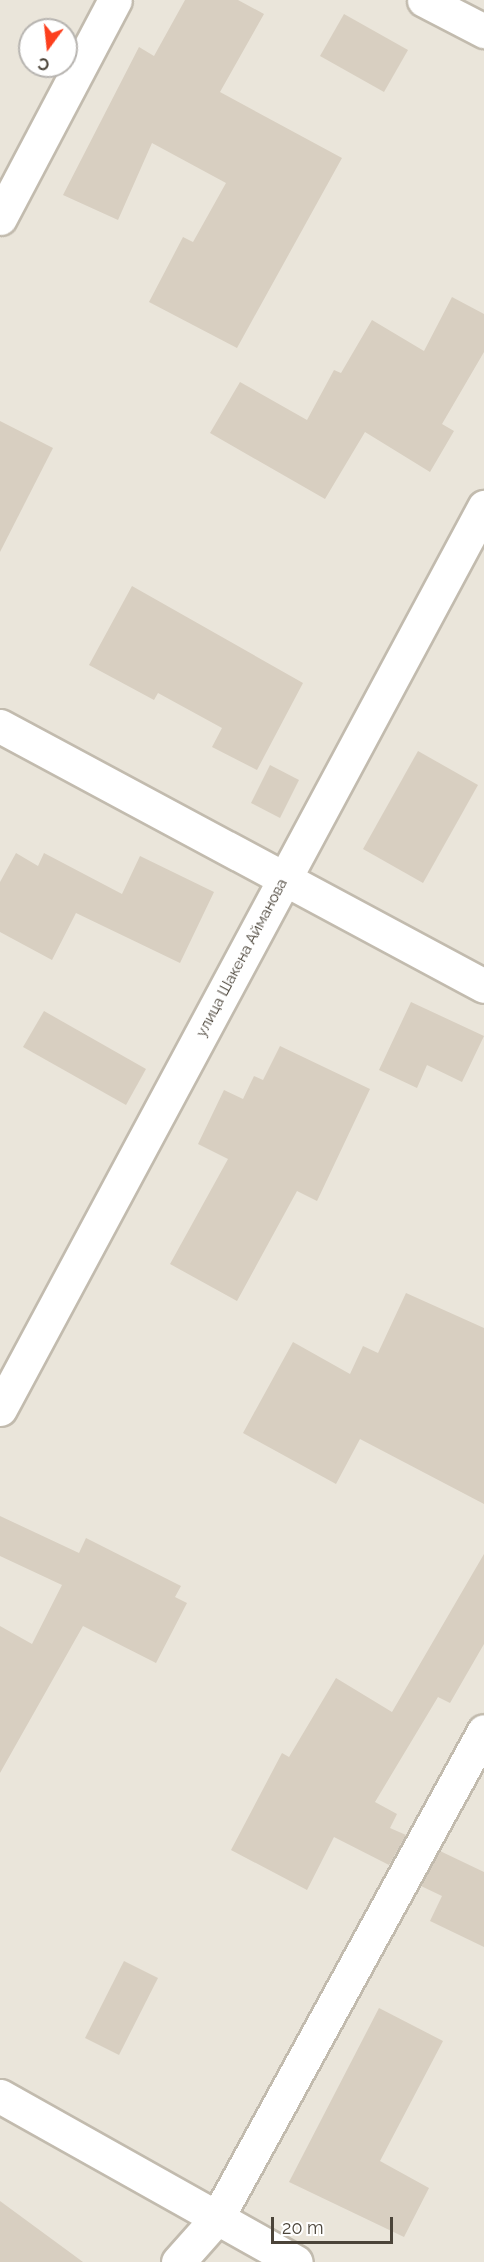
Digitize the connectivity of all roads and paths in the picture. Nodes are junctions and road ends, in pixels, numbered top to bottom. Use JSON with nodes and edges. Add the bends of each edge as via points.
{"nodes":[{"id":1,"x":116,"y":0,"type":"edge"},
{"id":2,"x":424,"y":0,"type":"edge"},
{"id":3,"x":484,"y":31,"type":"edge"},
{"id":4,"x":0,"y":218,"type":"edge"},
{"id":5,"x":484,"y":507,"type":"edge"},
{"id":6,"x":0,"y":726,"type":"edge"},
{"id":7,"x":284,"y":879,"type":"junction"},
{"id":8,"x":484,"y":986,"type":"edge"},
{"id":9,"x":0,"y":1409,"type":"edge"},
{"id":10,"x":484,"y":1731,"type":"edge"},
{"id":11,"x":0,"y":2096,"type":"edge"},
{"id":12,"x":217,"y":2218,"type":"junction"},
{"id":13,"x":178,"y":2262,"type":"edge"},
{"id":14,"x":296,"y":2262,"type":"edge"}],
"edges":[{"from":1,"to":4,"type":"street"},
{"from":2,"to":3,"type":"street"},
{"from":5,"to":7,"type":"street","name":"улица Шакена Айманова"},
{"from":6,"to":7,"type":"street"},
{"from":7,"to":8,"type":"street"},
{"from":7,"to":9,"type":"street","name":"улица Шакена Айманова"},
{"from":10,"to":12,"type":"street"},
{"from":11,"to":12,"type":"street"},
{"from":12,"to":13,"type":"street"},
{"from":12,"to":14,"type":"street"}]}
